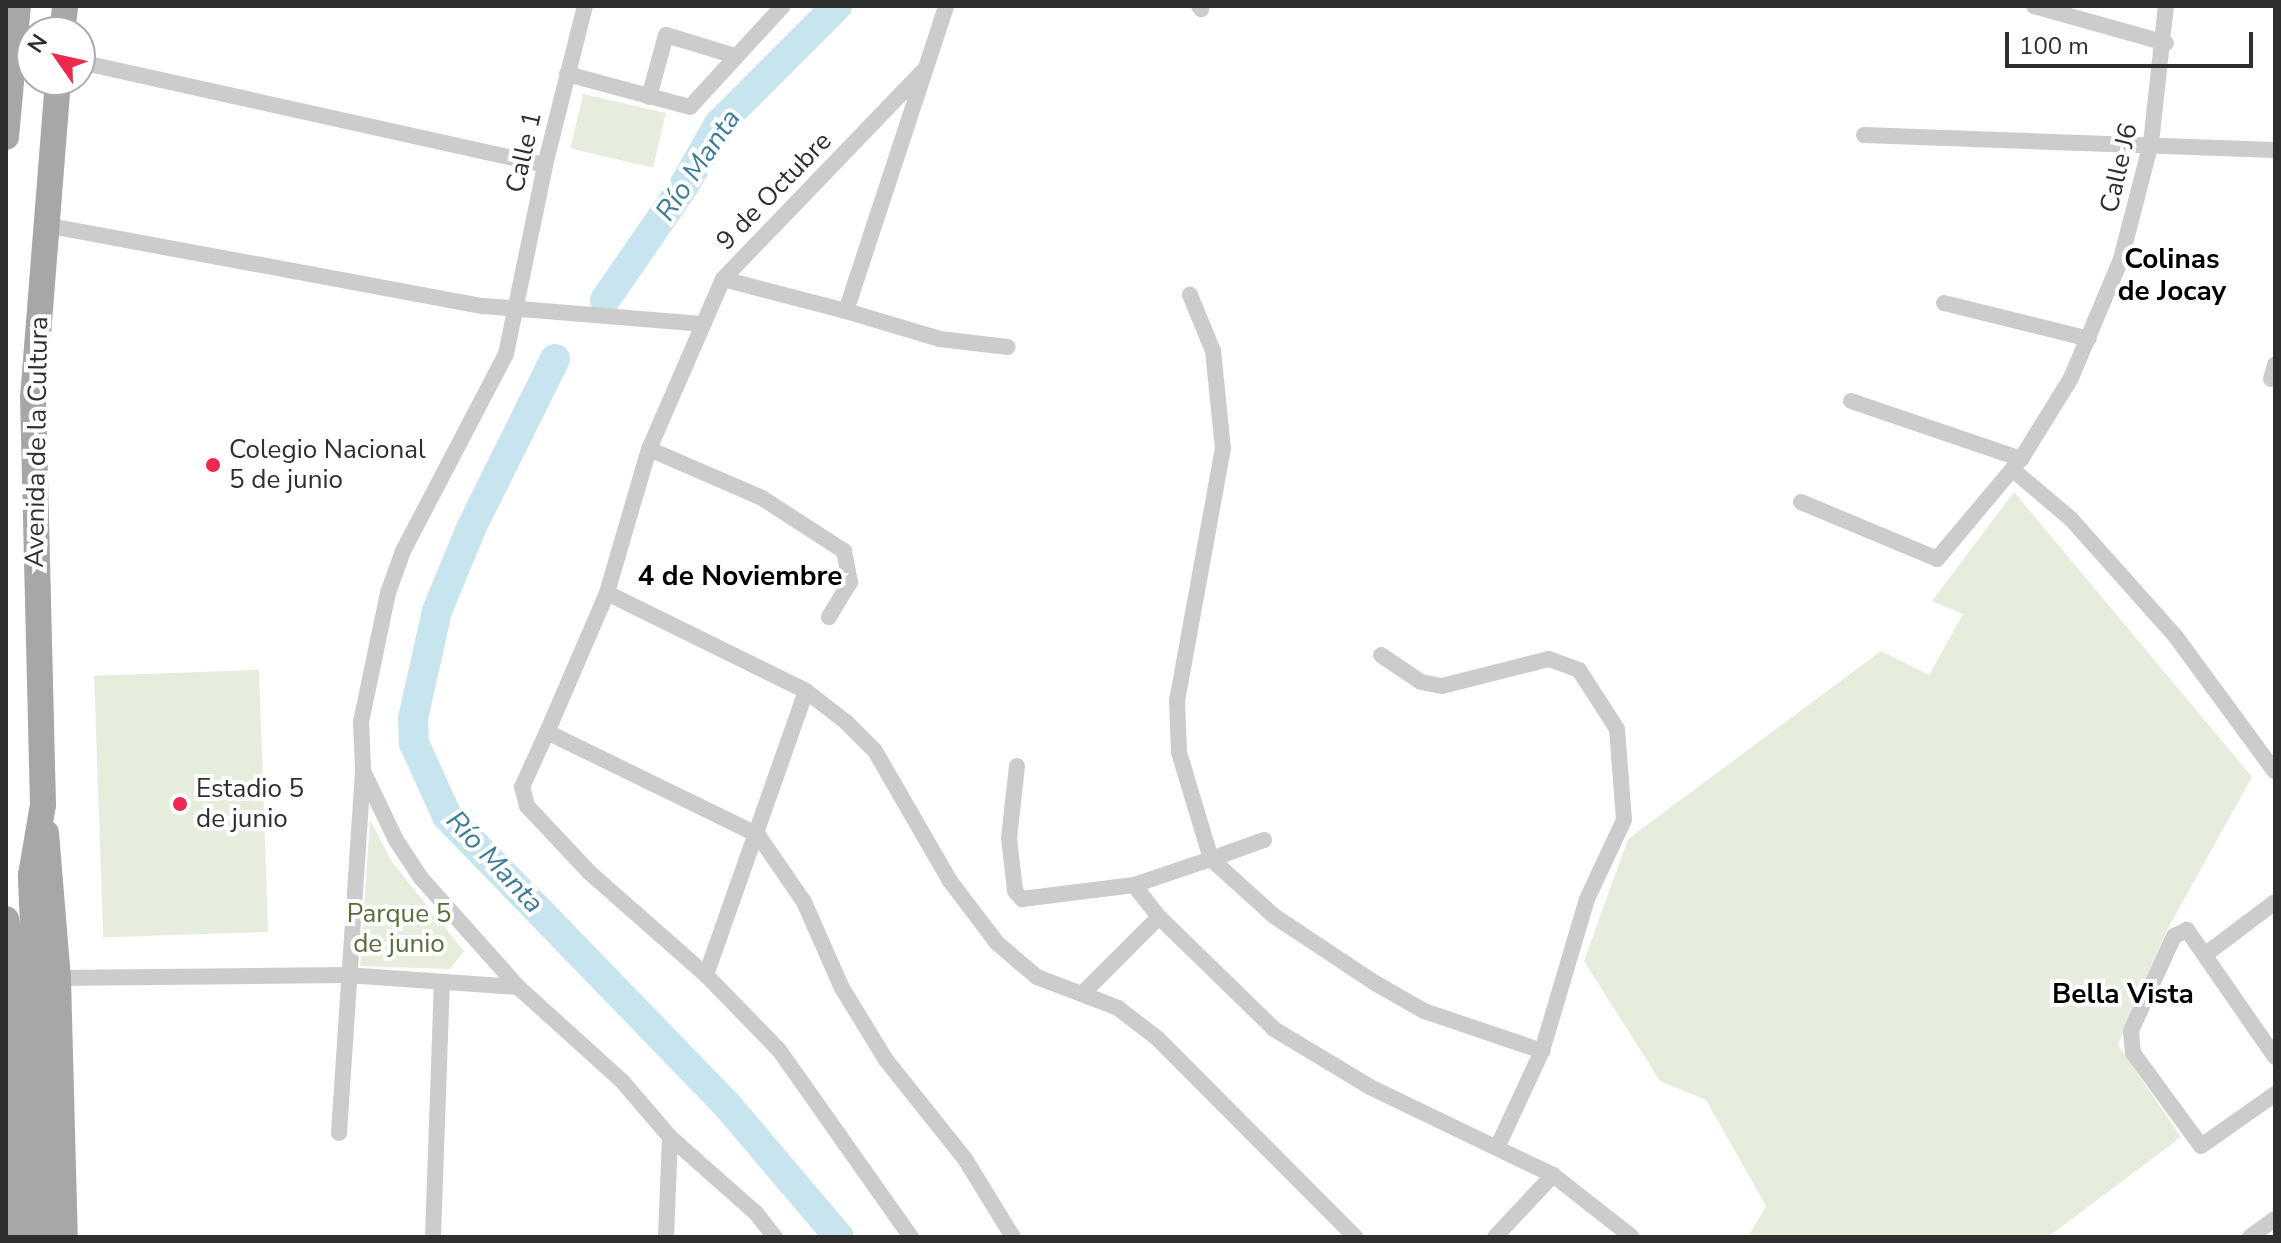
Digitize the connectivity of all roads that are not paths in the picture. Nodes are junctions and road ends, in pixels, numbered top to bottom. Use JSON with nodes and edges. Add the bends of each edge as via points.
{"nodes":[{"id":1,"x":18,"y":6,"type":"edge"},
{"id":2,"x":585,"y":6,"type":"edge"},
{"id":3,"x":783,"y":6,"type":"edge"},
{"id":4,"x":946,"y":6,"type":"edge"},
{"id":5,"x":2034,"y":6,"type":"edge"},
{"id":6,"x":2166,"y":6,"type":"edge"},
{"id":7,"x":2166,"y":43,"type":"junction"},
{"id":8,"x":735,"y":56,"type":"junction"},
{"id":9,"x":96,"y":66,"type":"edge"},
{"id":10,"x":924,"y":70,"type":"junction"},
{"id":11,"x":567,"y":74,"type":"junction"},
{"id":12,"x":57,"y":96,"type":"edge"},
{"id":13,"x":649,"y":97,"type":"junction"},
{"id":14,"x":1864,"y":135,"type":"dead end"},
{"id":15,"x":6,"y":137,"type":"edge"},
{"id":16,"x":2151,"y":143,"type":"junction"},
{"id":17,"x":2275,"y":150,"type":"edge"},
{"id":18,"x":545,"y":165,"type":"junction"},
{"id":19,"x":45,"y":225,"type":"junction"},
{"id":20,"x":723,"y":279,"type":"junction"},
{"id":21,"x":1190,"y":295,"type":"dead end"},
{"id":22,"x":1944,"y":303,"type":"dead end"},
{"id":23,"x":515,"y":309,"type":"junction"},
{"id":24,"x":846,"y":311,"type":"junction"},
{"id":25,"x":701,"y":324,"type":"junction"},
{"id":26,"x":2089,"y":339,"type":"junction"},
{"id":27,"x":1008,"y":347,"type":"dead end"},
{"id":28,"x":1851,"y":401,"type":"dead end"},
{"id":29,"x":649,"y":449,"type":"junction"},
{"id":30,"x":2017,"y":464,"type":"junction"},
{"id":31,"x":1801,"y":502,"type":"dead end"},
{"id":32,"x":607,"y":593,"type":"junction"},
{"id":33,"x":829,"y":617,"type":"dead end"},
{"id":34,"x":1381,"y":655,"type":"dead end"},
{"id":35,"x":806,"y":691,"type":"junction"},
{"id":36,"x":547,"y":732,"type":"junction"},
{"id":37,"x":1017,"y":766,"type":"dead end"},
{"id":38,"x":363,"y":769,"type":"junction"},
{"id":39,"x":2275,"y":772,"type":"edge"},
{"id":40,"x":43,"y":805,"type":"junction"},
{"id":41,"x":758,"y":835,"type":"junction"},
{"id":42,"x":1264,"y":840,"type":"dead end"},
{"id":43,"x":1211,"y":859,"type":"junction"},
{"id":44,"x":1134,"y":885,"type":"junction"},
{"id":45,"x":2275,"y":902,"type":"edge"},
{"id":46,"x":1159,"y":917,"type":"junction"},
{"id":47,"x":6,"y":919,"type":"edge"},
{"id":48,"x":24,"y":952,"type":"junction"},
{"id":49,"x":2206,"y":954,"type":"junction"},
{"id":50,"x":346,"y":975,"type":"junction"},
{"id":51,"x":706,"y":975,"type":"junction"},
{"id":52,"x":58,"y":978,"type":"junction"},
{"id":53,"x":442,"y":982,"type":"junction"},
{"id":54,"x":518,"y":987,"type":"junction"},
{"id":55,"x":1083,"y":993,"type":"junction"},
{"id":56,"x":1542,"y":1051,"type":"junction"},
{"id":57,"x":2275,"y":1057,"type":"edge"},
{"id":58,"x":2275,"y":1094,"type":"edge"},
{"id":59,"x":339,"y":1133,"type":"dead end"},
{"id":60,"x":670,"y":1137,"type":"junction"},
{"id":61,"x":1498,"y":1146,"type":"junction"},
{"id":62,"x":1553,"y":1175,"type":"junction"},
{"id":63,"x":2275,"y":1219,"type":"edge"},
{"id":64,"x":21,"y":1237,"type":"edge"},
{"id":65,"x":46,"y":1237,"type":"edge"},
{"id":66,"x":65,"y":1237,"type":"edge"},
{"id":67,"x":433,"y":1237,"type":"edge"},
{"id":68,"x":666,"y":1237,"type":"edge"},
{"id":69,"x":775,"y":1237,"type":"edge"},
{"id":70,"x":911,"y":1237,"type":"edge"},
{"id":71,"x":1013,"y":1237,"type":"edge"},
{"id":72,"x":1355,"y":1237,"type":"edge"},
{"id":73,"x":1495,"y":1237,"type":"edge"},
{"id":74,"x":1632,"y":1237,"type":"edge"},
{"id":75,"x":2250,"y":1237,"type":"edge"}],
"edges":[{"from":1,"to":15,"type":"main road"},
{"from":2,"to":11,"type":"street","name":"Calle 1"},
{"from":3,"to":8,"type":"street"},
{"from":4,"to":10,"type":"street","name":"9 de Octubre"},
{"from":5,"to":7,"type":"street"},
{"from":6,"to":7,"type":"street","name":"Calle J6"},
{"from":7,"to":16,"type":"street","name":"Calle J6"},
{"from":8,"to":13,"type":"street","via":[[690,107]]},
{"from":8,"to":13,"type":"street","via":[[666,35]]},
{"from":9,"to":18,"type":"street"},
{"from":10,"to":20,"type":"street","name":"9 de Octubre"},
{"from":10,"to":24,"type":"street","name":"9 de Octubre"},
{"from":11,"to":13,"type":"street"},
{"from":11,"to":18,"type":"street","name":"Calle 1"},
{"from":12,"to":19,"type":"main road","name":"Avenida de la Cultura"},
{"from":14,"to":16,"type":"street"},
{"from":16,"to":17,"type":"street"},
{"from":16,"to":26,"type":"street","name":"Calle J6","via":[[2121,259]]},
{"from":18,"to":23,"type":"street","name":"Calle 1"},
{"from":19,"to":23,"type":"street"},
{"from":19,"to":40,"type":"main road","name":"Avenida de la Cultura","via":[[32,488]]},
{"from":20,"to":24,"type":"street","name":"9 de Octubre"},
{"from":20,"to":25,"type":"street"},
{"from":21,"to":43,"type":"street","via":[[1213,351],[1223,449],[1177,701],[1179,752]]},
{"from":22,"to":26,"type":"street"},
{"from":23,"to":25,"type":"street"},
{"from":23,"to":38,"type":"street","name":"Calle 1","via":[[506,354],[492,386],[394,572],[361,722]]},
{"from":24,"to":27,"type":"street","via":[[940,339]]},
{"from":25,"to":29,"type":"street"},
{"from":26,"to":30,"type":"street","name":"Calle J6","via":[[2055,409]]},
{"from":28,"to":30,"type":"street"},
{"from":29,"to":32,"type":"street"},
{"from":29,"to":33,"type":"street","via":[[762,498],[844,551],[850,582]]},
{"from":30,"to":31,"type":"street","name":"Calle J6","via":[[1937,559]]},
{"from":30,"to":39,"type":"street","via":[[2176,637]]},
{"from":32,"to":35,"type":"street"},
{"from":32,"to":36,"type":"street"},
{"from":34,"to":56,"type":"street","via":[[1421,682],[1442,686],[1549,659],[1579,670],[1617,729],[1624,820],[1587,899]]},
{"from":35,"to":41,"type":"street"},
{"from":35,"to":55,"type":"street","via":[[875,751],[950,881],[997,943],[1037,977]]},
{"from":36,"to":41,"type":"street"},
{"from":36,"to":51,"type":"street","via":[[522,787],[527,806],[590,873]]},
{"from":37,"to":44,"type":"street","via":[[1009,838],[1015,891],[1022,899]]},
{"from":38,"to":50,"type":"street","name":"Calle 1"},
{"from":38,"to":54,"type":"street","via":[[396,840],[421,878]]},
{"from":40,"to":48,"type":"main road","name":"Avenida de la Cultura"},
{"from":40,"to":52,"type":"main road","name":"Avenida de la Cultura"},
{"from":41,"to":51,"type":"street"},
{"from":41,"to":71,"type":"street","via":[[804,902],[842,988],[886,1060],[965,1159]]},
{"from":42,"to":43,"type":"street"},
{"from":43,"to":44,"type":"street"},
{"from":43,"to":56,"type":"street","via":[[1274,916],[1375,983],[1424,1011]]},
{"from":44,"to":46,"type":"street"},
{"from":45,"to":49,"type":"street"},
{"from":46,"to":55,"type":"street"},
{"from":46,"to":61,"type":"street","via":[[1274,1029],[1370,1087]]},
{"from":47,"to":48,"type":"main road","name":"Avenida de la Cultura"},
{"from":48,"to":64,"type":"main road","name":"Avenida de la Cultura"},
{"from":48,"to":65,"type":"main road","name":"Avenida de la Cultura"},
{"from":49,"to":57,"type":"street"},
{"from":49,"to":58,"type":"street","via":[[2187,930],[2174,936],[2131,1031],[2129,1047],[2201,1146]]},
{"from":50,"to":52,"type":"street"},
{"from":50,"to":53,"type":"street"},
{"from":50,"to":59,"type":"street","name":"Calle 1"},
{"from":51,"to":70,"type":"street","via":[[779,1050]]},
{"from":52,"to":66,"type":"main road","name":"Avenida de la Cultura"},
{"from":53,"to":54,"type":"street"},
{"from":53,"to":67,"type":"street"},
{"from":54,"to":60,"type":"street","via":[[622,1081]]},
{"from":55,"to":72,"type":"street","via":[[1118,1008],[1157,1038]]},
{"from":56,"to":61,"type":"street"},
{"from":60,"to":68,"type":"street"},
{"from":60,"to":69,"type":"street","via":[[756,1213]]},
{"from":61,"to":62,"type":"street"},
{"from":62,"to":73,"type":"street"},
{"from":62,"to":74,"type":"street"},
{"from":63,"to":75,"type":"street"}]}
